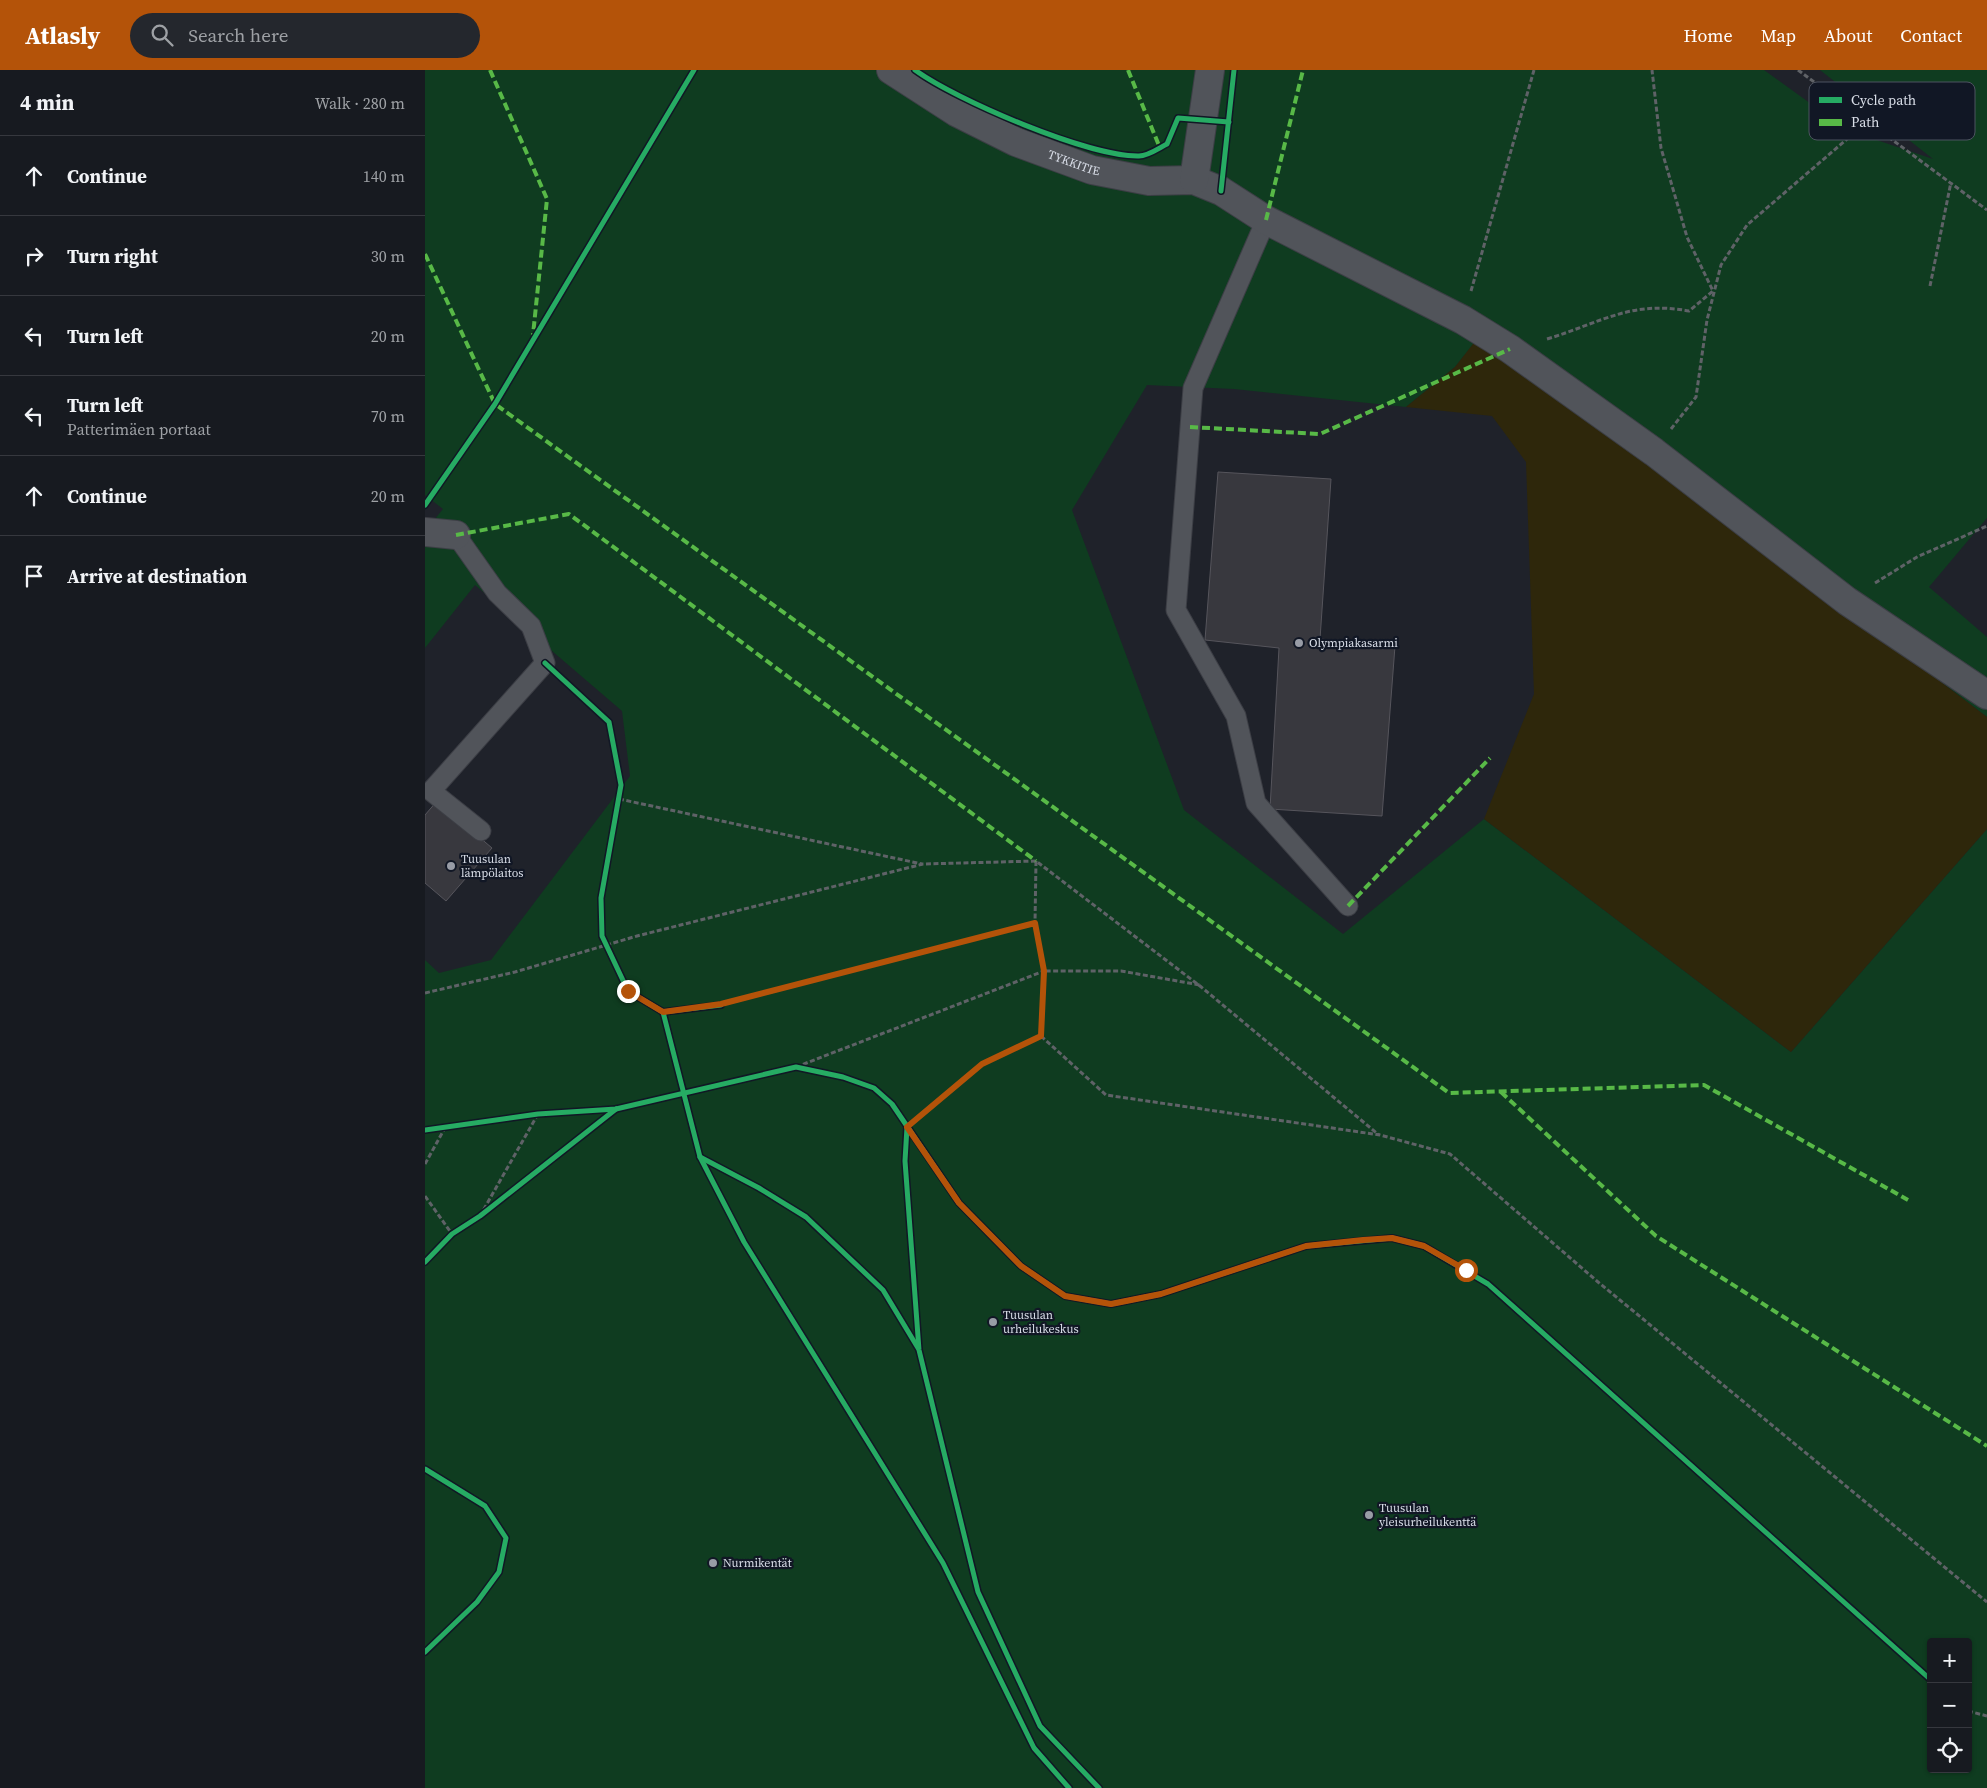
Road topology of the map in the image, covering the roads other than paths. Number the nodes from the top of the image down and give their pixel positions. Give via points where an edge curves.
1 (891, 70) edge
2 (1210, 70) edge
3 (1194, 180) junction
4 (1266, 220) junction
5 (425, 532) edge
6 (456, 535) joint
7 (1987, 695) edge
8 (481, 831) dead end
9 (1348, 906) dead end

1 - 3 street, TYKKITIE via 956,112 1016,142 1083,167 1149,181
2 - 3 street
3 - 4 street, TYKKITIE via 1221,192
4 - 7 street, TYKKITIE via 1463,320 1510,349 1654,452 1847,601
4 - 9 lane via 1193,388 1176,610 1236,716 1256,803
5 - 6 street
6 - 8 lane via 497,593 531,626 545,663 431,791

